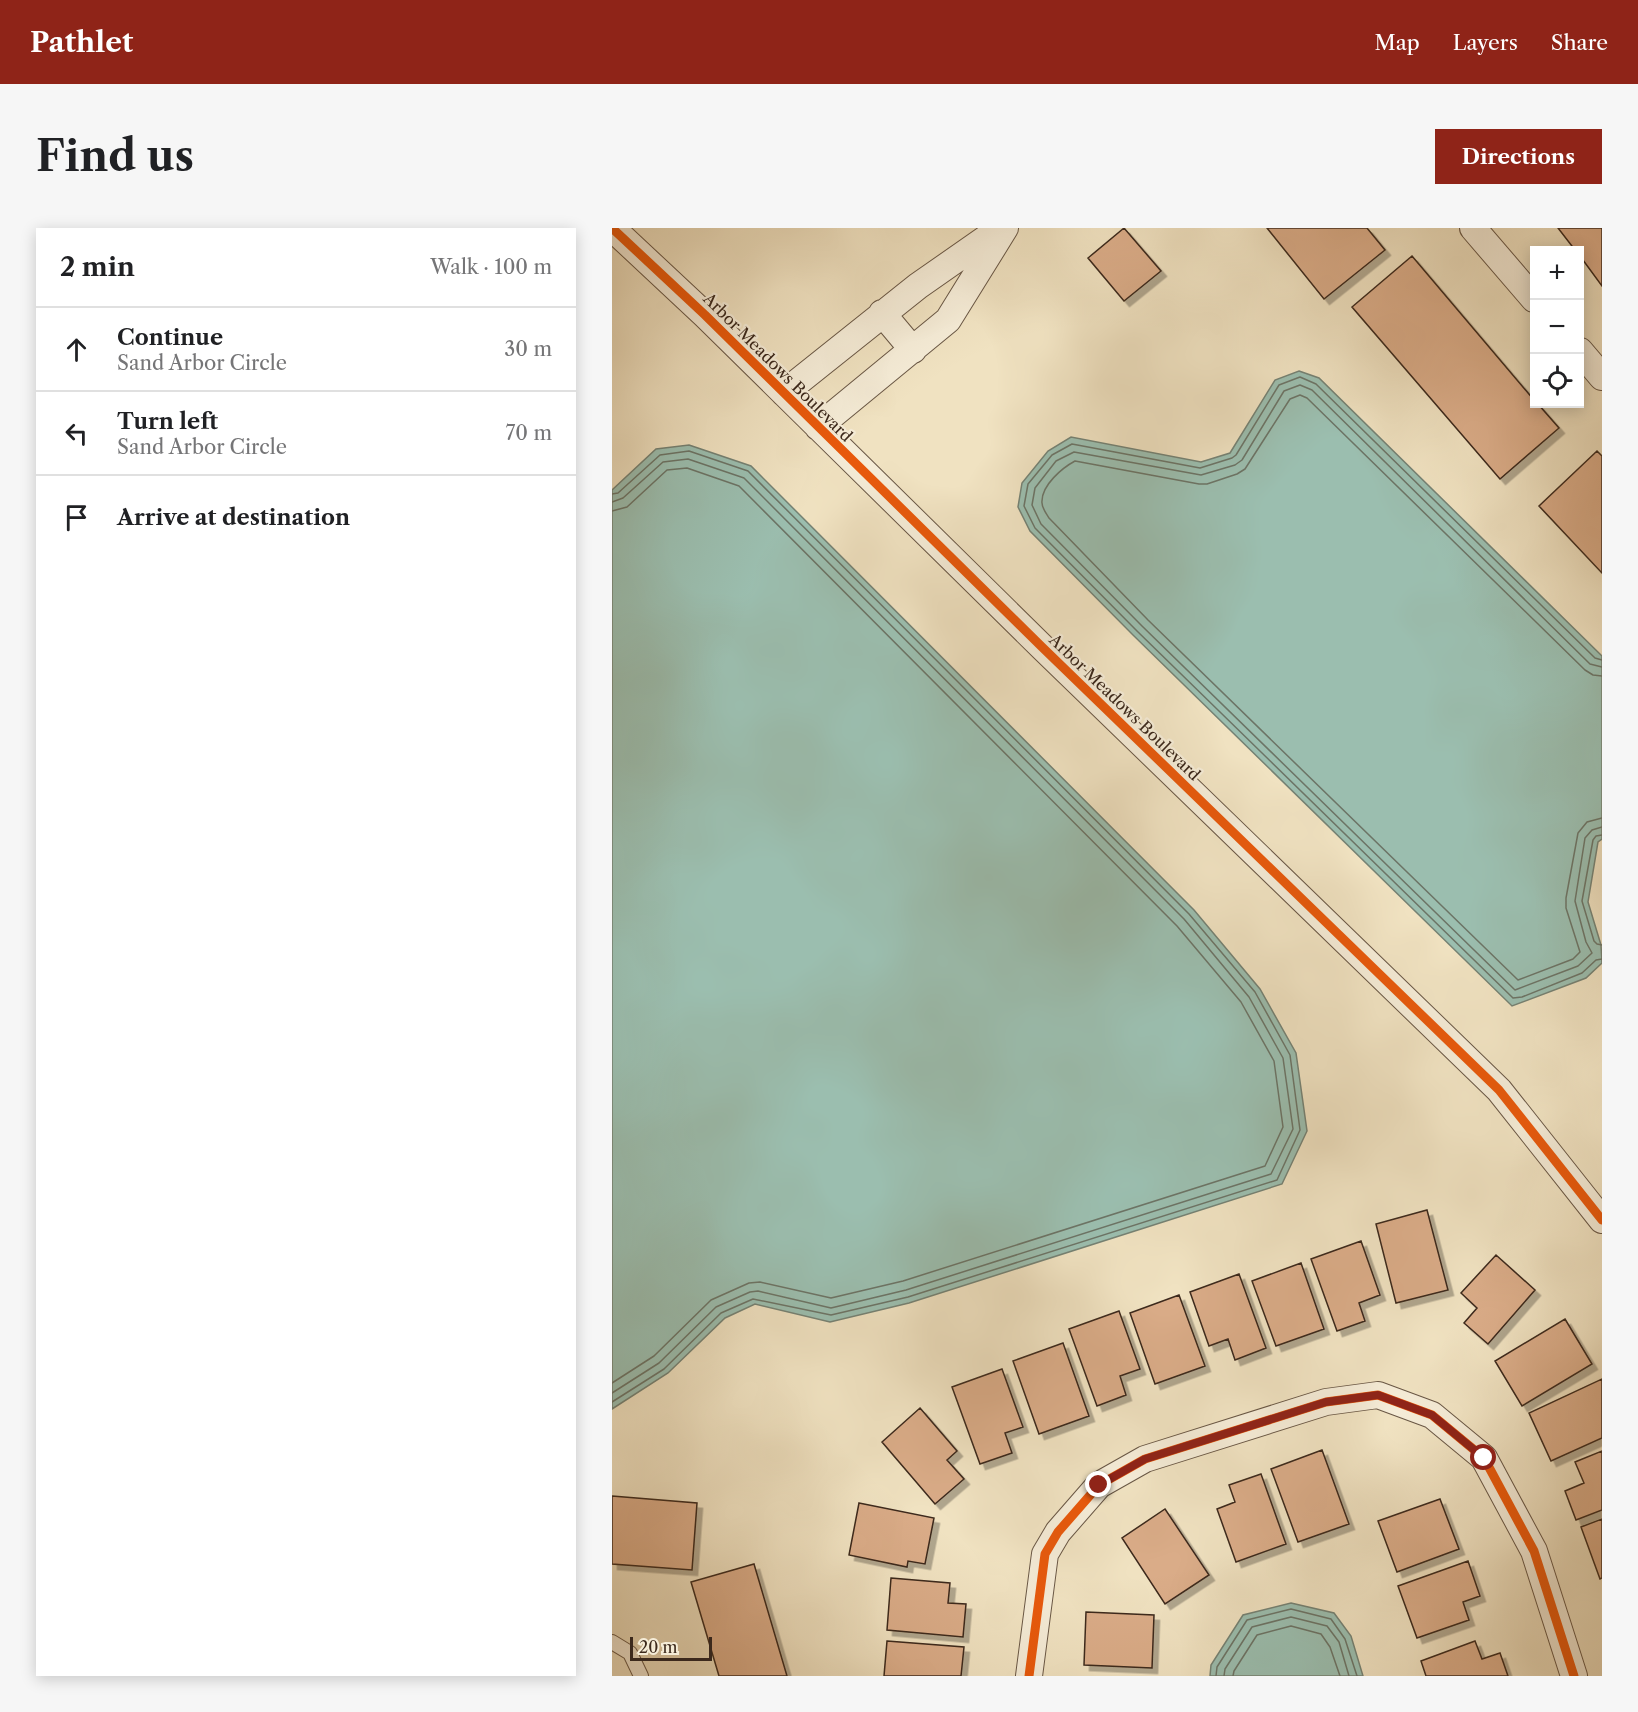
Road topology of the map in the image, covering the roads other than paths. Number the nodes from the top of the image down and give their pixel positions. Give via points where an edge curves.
1 (612, 228) edge
2 (638, 228) edge
3 (1003, 228) edge
4 (1473, 228) edge
5 (1530, 294) edge
6 (882, 313) junction
7 (705, 315) junction
8 (913, 350) junction
9 (1583, 354) edge
10 (1602, 377) edge
11 (784, 393) junction
12 (818, 427) junction
13 (1602, 1221) edge
14 (612, 1642) edge
15 (641, 1676) edge
16 (1029, 1676) edge
17 (1574, 1676) edge

1 - 7 street, Arbor Meadows Boulevard
2 - 7 street, Arbor Meadows Boulevard
3 - 6 street
3 - 8 street via 948,320
4 - 5 street
6 - 8 street
6 - 11 street
7 - 11 street, Arbor Meadows Boulevard
8 - 12 street
9 - 10 street
11 - 12 street, Arbor Meadows Boulevard
12 - 13 street, Arbor Meadows Boulevard via 1499,1090
14 - 15 lane via 630,1653
16 - 17 street via 1044,1554 1099,1485 1145,1459 1326,1402 1378,1395 1432,1415 1484,1458 1534,1551

